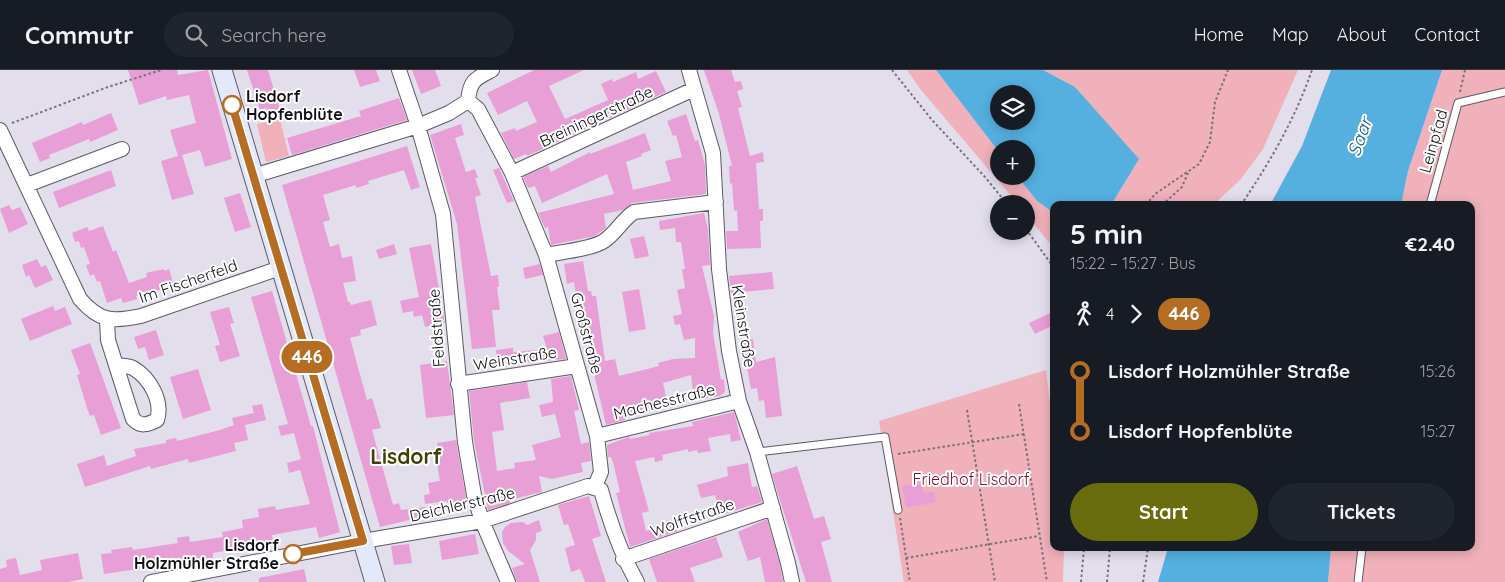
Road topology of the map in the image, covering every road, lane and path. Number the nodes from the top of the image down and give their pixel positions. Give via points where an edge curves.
1 (160, 70) edge
2 (222, 70) edge
3 (399, 70) edge
4 (492, 70) edge
5 (689, 70) edge
6 (892, 70) edge
7 (1228, 70) edge
8 (1312, 70) edge
9 (1466, 70) edge
10 (694, 89) junction
11 (1505, 92) edge
12 (468, 100) junction
13 (1458, 103) junction
14 (418, 126) junction
15 (4, 127) edge
16 (122, 149) dead end
17 (1188, 172) junction
18 (512, 173) junction
19 (253, 176) junction
20 (27, 185) junction
21 (1000, 195) edge
22 (1149, 201) edge
23 (1166, 201) edge
24 (1244, 201) edge
25 (1431, 201) edge
26 (716, 202) junction
27 (1034, 240) edge
28 (546, 255) junction
29 (1050, 262) edge
30 (280, 268) junction
31 (107, 320) junction
32 (117, 366) dead end
33 (577, 366) junction
34 (458, 384) junction
35 (739, 401) junction
36 (1019, 404) dead end
37 (966, 410) dead end
38 (1024, 434) junction
39 (597, 436) junction
40 (971, 442) junction
41 (757, 452) junction
42 (888, 456) junction
43 (595, 486) junction
44 (772, 508) junction
45 (898, 510) joint
46 (482, 521) junction
47 (1040, 536) junction
48 (363, 541) junction
49 (989, 544) junction
50 (1084, 551) edge
51 (1110, 551) edge
52 (1148, 551) edge
53 (1362, 551) edge
54 (906, 558) junction
55 (623, 559) junction
56 (151, 582) edge
57 (375, 582) edge
58 (508, 582) edge
59 (637, 582) edge
60 (792, 582) edge
61 (910, 582) edge
62 (996, 582) edge
63 (1047, 582) edge
64 (1081, 582) edge
65 (1107, 582) edge
66 (1143, 582) edge
67 (1358, 582) edge

1 - 15 path
2 - 19 main road
3 - 14 street, Feldstraße
4 - 12 street via 475,78 469,87
5 - 10 street, Kleinstraße
6 - 21 path
7 - 17 path via 1215,102 1210,142 1199,164
8 - 24 path via 1300,106 1268,165
9 - 13 path
10 - 18 street, Breiningerstraße
10 - 26 street, Kleinstraße via 712,153
11 - 13 lane, Leinpfad
12 - 14 street via 450,113
12 - 18 street, Großstraße via 478,109
13 - 25 lane, Leinpfad
14 - 19 street
14 - 34 street, Feldstraße via 443,214
15 - 20 street
16 - 20 street
17 - 22 path
17 - 23 path via 1182,187
18 - 28 street, Großstraße
19 - 30 main road
20 - 31 street via 80,299 90,311
26 - 28 street via 634,212 601,243
26 - 35 street, Kleinstraße via 723,311
27 - 29 path
28 - 33 street, Großstraße
30 - 31 street, Im Fischerfeld via 141,316
30 - 48 main road
31 - 32 street via 108,340
33 - 34 street, Weinstraße
33 - 39 street, Großstraße
34 - 46 street, Feldstraße via 469,466
35 - 39 street, Machesstraße
35 - 41 street, Kleinstraße
36 - 38 path
37 - 40 path
38 - 40 path
38 - 47 path
39 - 43 street, Großstraße via 601,472
40 - 42 path
40 - 49 path
41 - 42 lane via 885,437
41 - 44 street, Kleinstraße
42 - 45 lane
43 - 46 street, Deichlerstraße
43 - 55 street via 601,490
44 - 55 street, Wolffstraße
44 - 60 street, Kleinstraße
45 - 54 path
46 - 48 street, Deichlerstraße
46 - 58 street, Feldstraße
47 - 49 path
47 - 63 path
48 - 56 street, Deichlerstraße
48 - 57 main road
49 - 54 path
49 - 62 path
50 - 64 path
51 - 65 path
52 - 66 path
53 - 67 lane
54 - 61 path
55 - 59 street

